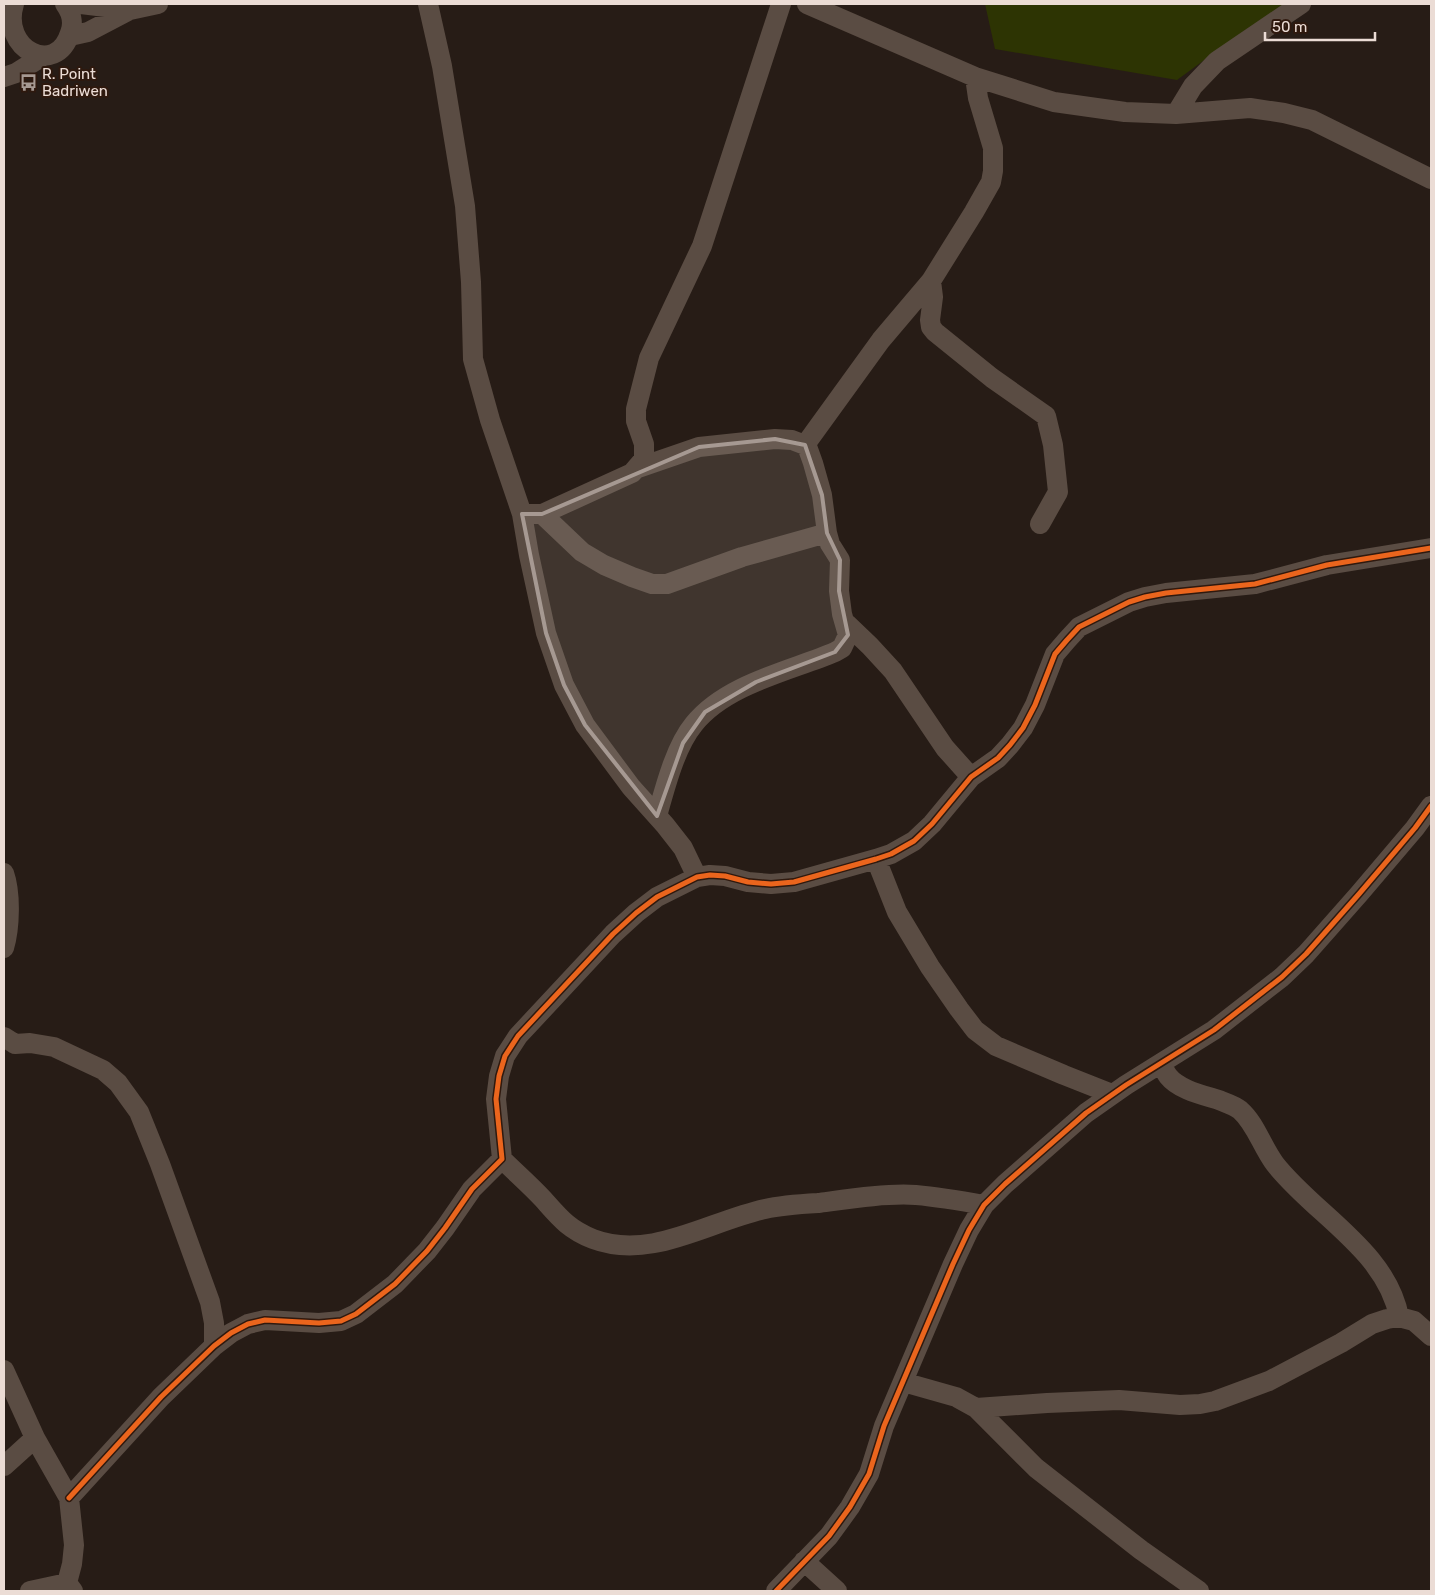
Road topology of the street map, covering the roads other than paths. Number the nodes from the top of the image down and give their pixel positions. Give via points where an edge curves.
1 (65, 4) edge
2 (81, 4) edge
3 (158, 4) edge
4 (428, 4) edge
5 (780, 4) edge
6 (807, 4) edge
7 (1301, 4) edge
8 (130, 10) junction
9 (7, 24) edge
10 (70, 36) junction
11 (43, 56) junction
12 (4, 77) edge
13 (975, 77) junction
14 (1176, 114) junction
15 (1431, 179) edge
16 (931, 281) junction
17 (805, 445) junction
18 (638, 468) junction
19 (522, 514) junction
20 (542, 514) junction
21 (1040, 524) dead end
22 (826, 533) junction
23 (1431, 548) edge
24 (847, 624) junction
25 (971, 777) junction
26 (1431, 806) edge
27 (656, 816) junction
28 (876, 859) junction
29 (4, 873) edge
30 (697, 877) junction
31 (4, 948) edge
32 (4, 1037) edge
33 (1160, 1063) junction
34 (1112, 1094) junction
35 (502, 1159) junction
36 (984, 1205) junction
37 (1407, 1319) junction
38 (1431, 1336) edge
39 (214, 1346) junction
40 (4, 1370) edge
41 (903, 1382) junction
42 (976, 1408) junction
43 (36, 1438) junction
44 (4, 1466) edge
45 (69, 1498) junction
46 (804, 1561) junction
47 (70, 1587) edge
48 (30, 1591) edge
49 (776, 1591) edge
50 (837, 1591) edge
51 (1199, 1591) edge

1 - 10 street via 72,21
2 - 8 street
3 - 8 street
4 - 19 street via 442,66 465,206 473,359
5 - 18 street via 702,246 649,358 636,409 645,452
6 - 13 street
7 - 14 street via 1217,61 1193,86
8 - 10 street via 88,32
9 - 11 street via 11,40 22,51
10 - 11 street via 59,49
11 - 12 street
13 - 14 street via 1054,102 1125,112
13 - 16 street via 993,148 994,171 974,212
14 - 15 street via 1250,108 1312,120
16 - 17 street via 881,340
16 - 21 street via 930,320 935,332 1046,416 1058,492
17 - 18 street via 775,439 700,447
17 - 22 street via 822,495
18 - 20 street
19 - 20 street
19 - 27 street via 546,633 564,684 585,725
20 - 22 street via 582,552 604,565 652,584 667,584 742,557
22 - 24 street via 840,560 839,591 842,614
23 - 25 street via 1327,565 1255,584 1145,597 1093,619 1079,627 1055,654 1035,704 1010,745
24 - 25 street via 893,671 945,748
24 - 27 street via 848,635 842,648 756,682 704,712 683,743
25 - 28 street via 914,841
26 - 33 street via 1354,901 1282,977 1214,1030
27 - 30 street via 682,848
28 - 30 street via 794,882 771,884 725,876
28 - 34 street via 897,912 930,966 976,1030 996,1046
29 - 31 street via 8,898
30 - 35 street via 657,897 636,913 518,1036 505,1056 497,1091
32 - 39 street via 15,1044 54,1047 103,1070 118,1083 139,1112 210,1302
33 - 34 street
33 - 37 street via 1176,1083 1239,1109 1286,1177 1371,1259
34 - 36 street via 1086,1113
35 - 36 street via 566,1224 592,1239 635,1246 658,1243 766,1208 914,1195
35 - 39 street via 472,1188 445,1228 396,1284 356,1314 334,1322 265,1320 248,1324
36 - 41 street via 953,1264
37 - 38 street
37 - 42 street via 1387,1319 1372,1324 1299,1367 1214,1401 1180,1405 1119,1400
39 - 45 street
40 - 43 street
41 - 42 street via 956,1397
41 - 46 street via 884,1426 869,1474 850,1508
42 - 51 street via 1036,1468
43 - 44 street
43 - 45 street
45 - 47 street via 74,1545
46 - 49 street
46 - 50 street
47 - 48 street

